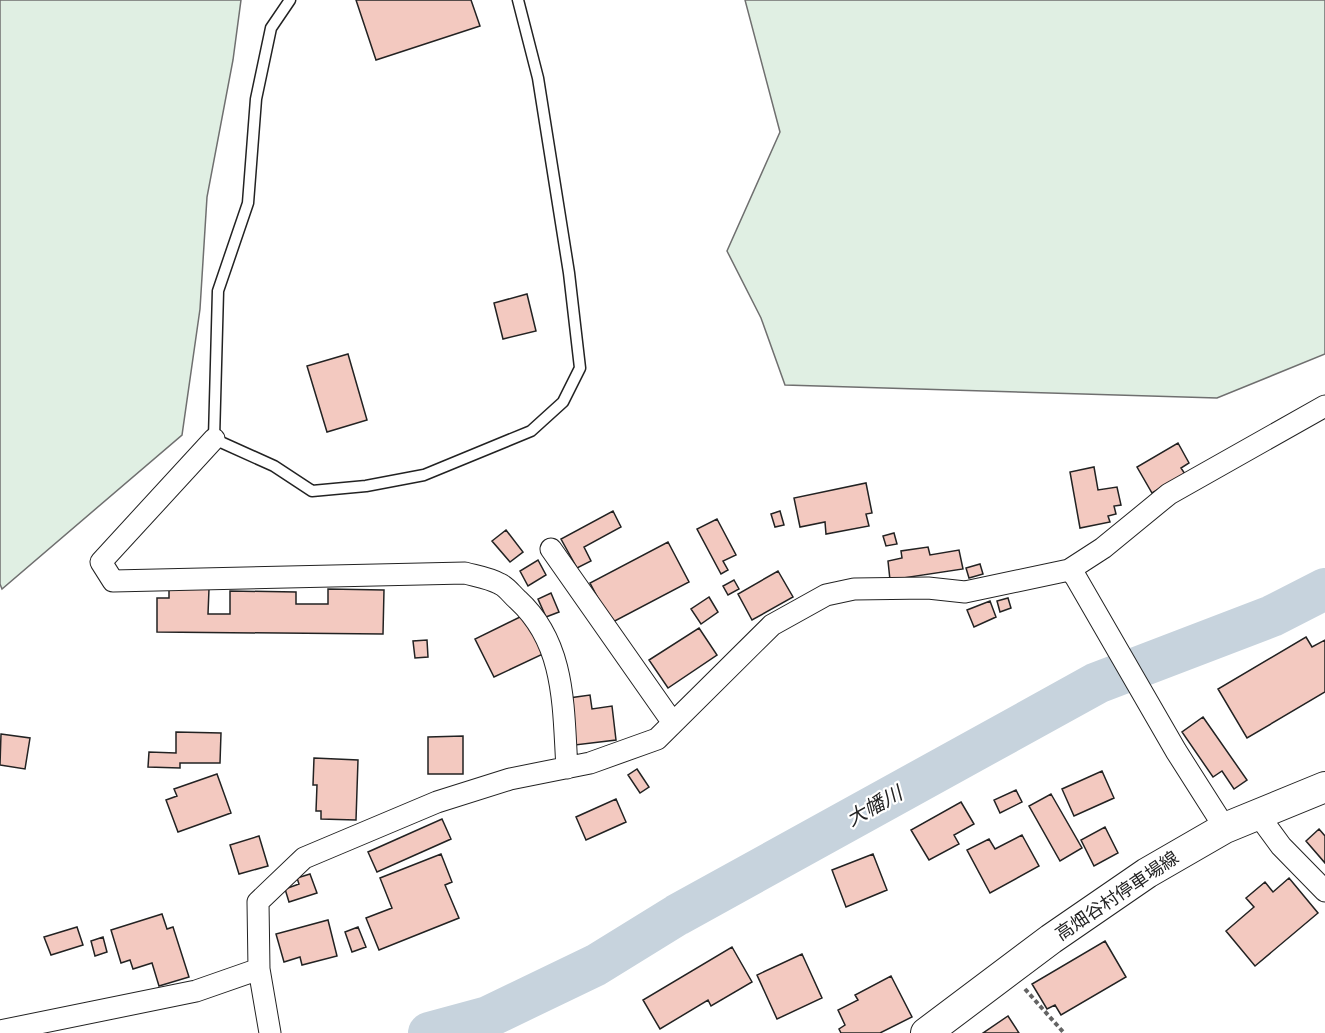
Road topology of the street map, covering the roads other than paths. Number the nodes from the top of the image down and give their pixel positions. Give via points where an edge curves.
1 (290, 0) edge
2 (518, 0) edge
3 (1325, 406) edge
4 (214, 440) junction
5 (551, 549) dead end
6 (1072, 573) junction
7 (673, 723) junction
8 (567, 768) junction
9 (1325, 788) edge
10 (1258, 816) junction
11 (1225, 828) junction
12 (1325, 891) edge
13 (259, 969) junction
14 (0, 1031) edge
15 (270, 1033) edge
16 (926, 1033) edge

1 - 4 lane via 271,28 256,99 248,203 218,291
2 - 4 lane via 538,78 580,368 563,402 531,431 424,475 366,486 312,491 274,466
3 - 6 street via 1169,494
4 - 8 street via 101,562 113,581 465,573 501,584 530,611 556,661
5 - 7 street
6 - 7 street via 965,592 854,589 826,595 772,625
6 - 11 street
7 - 8 street via 657,739
8 - 13 street via 510,779 437,802 304,858 258,902
9 - 10 main road, 高畑谷村停車場線
10 - 11 main road, 高畑谷村停車場線
10 - 12 street
11 - 16 main road, 高畑谷村停車場線 via 1147,873
13 - 14 street via 196,991
13 - 15 street

